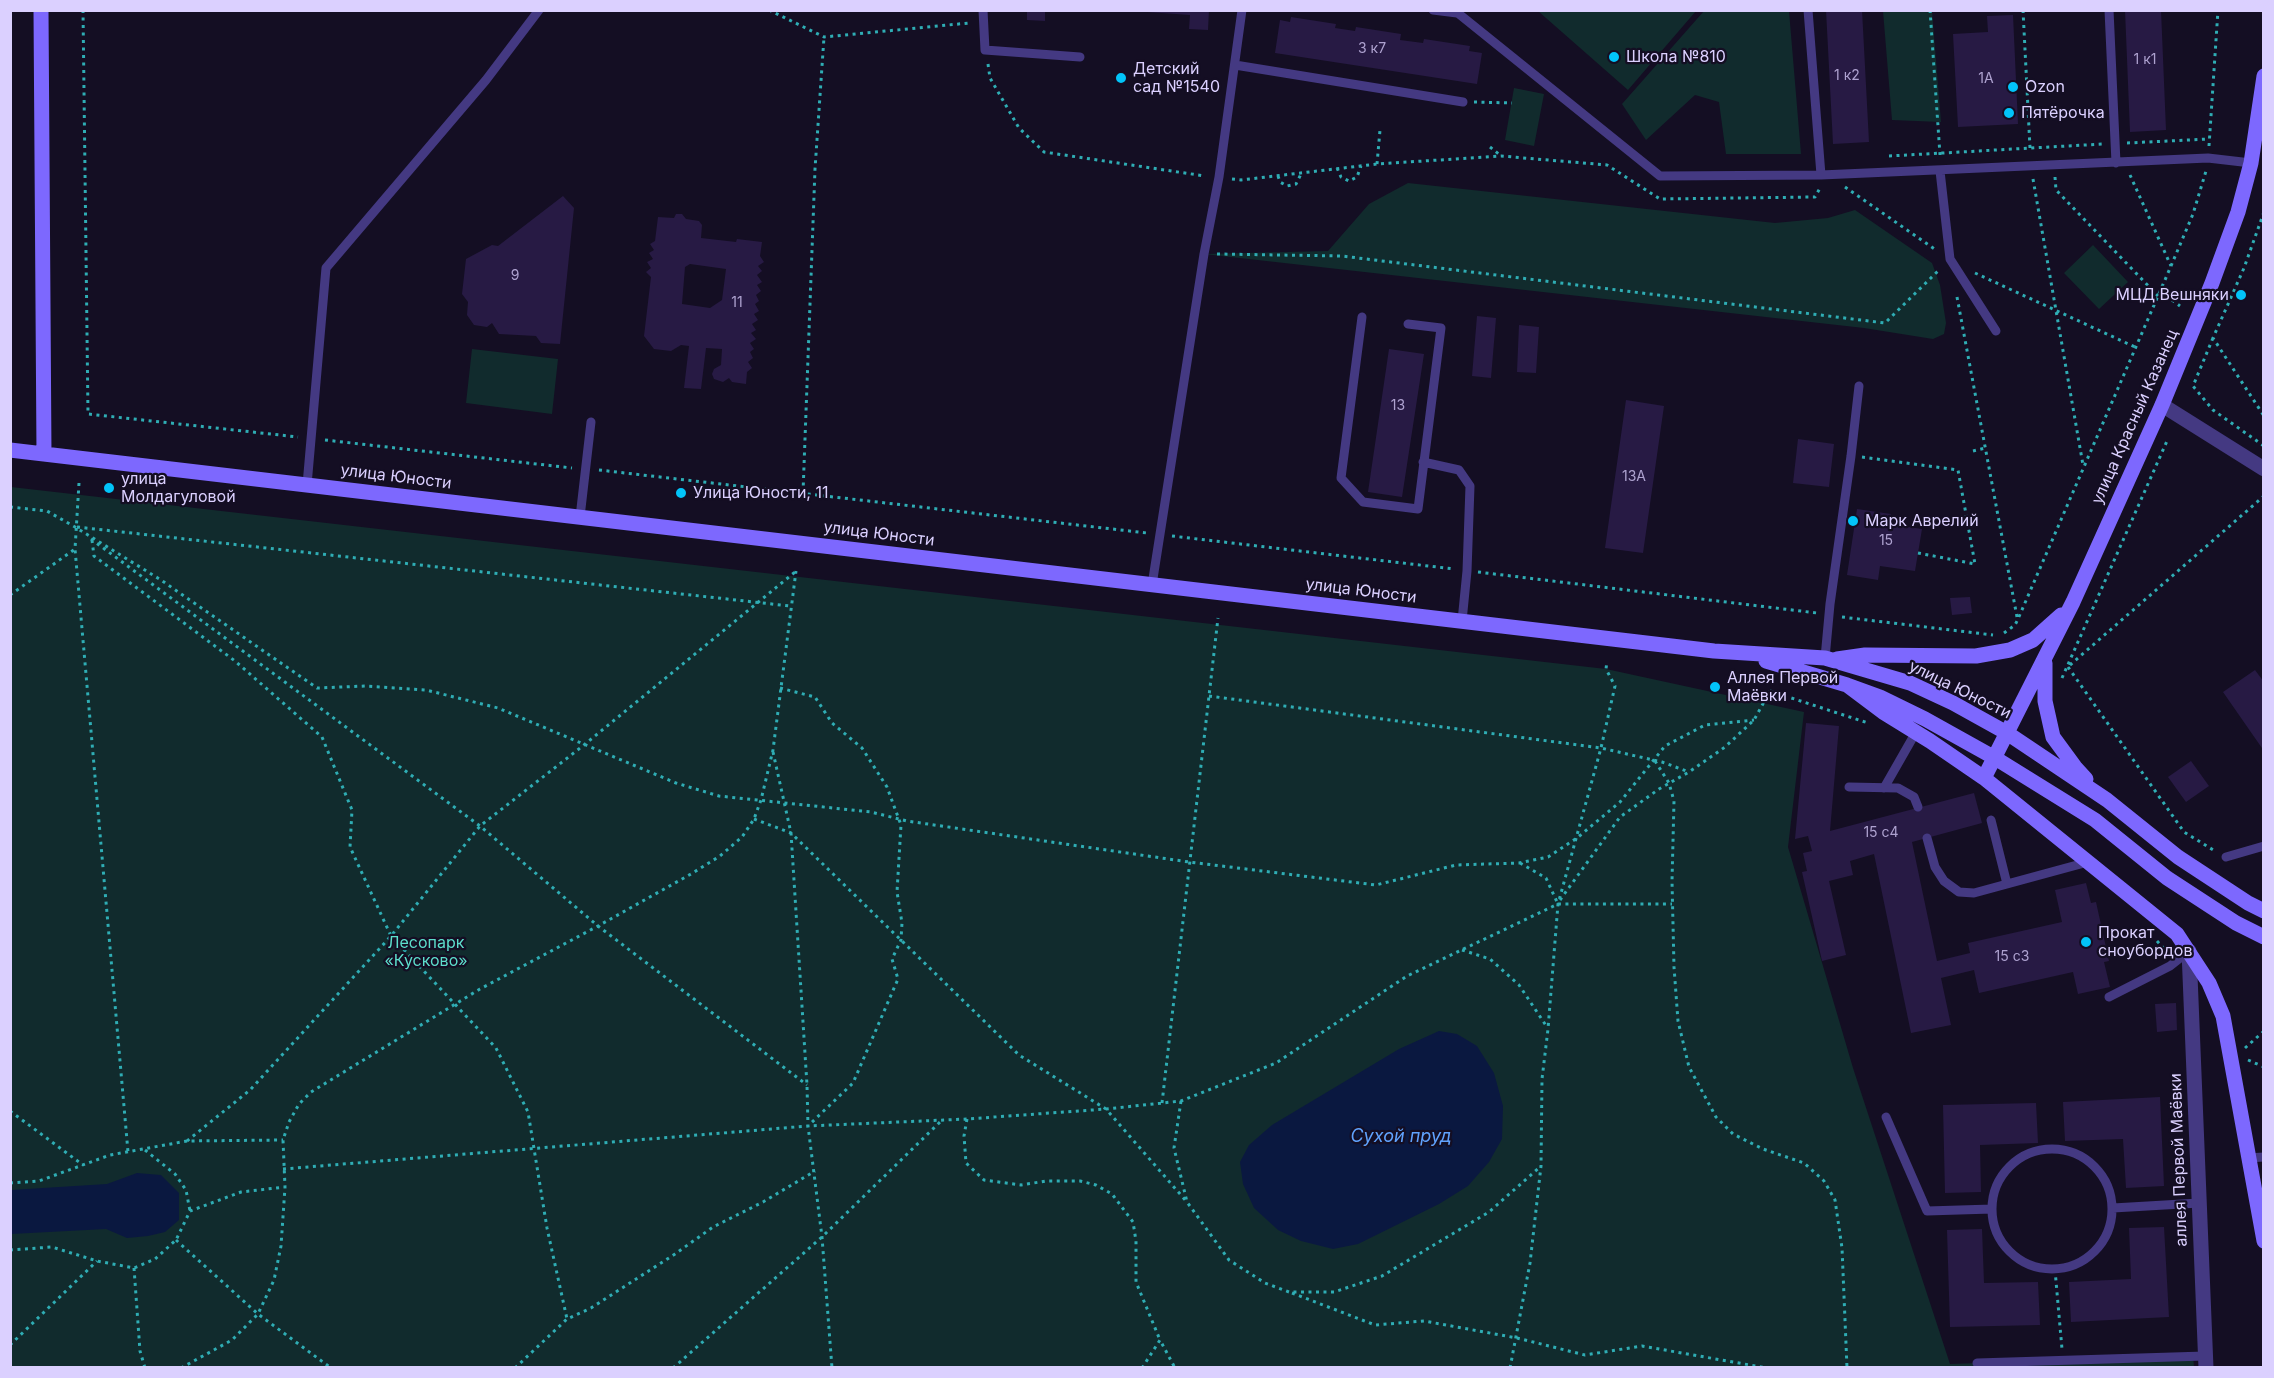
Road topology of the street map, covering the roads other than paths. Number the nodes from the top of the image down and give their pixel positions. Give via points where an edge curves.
1 (41, 10) edge
2 (539, 10) edge
3 (983, 10) edge
4 (1242, 10) edge
5 (1433, 10) edge
6 (1808, 10) edge
7 (2109, 10) edge
8 (1456, 12) edge
9 (1080, 57) dead end
10 (1235, 65) junction
11 (2264, 76) edge
12 (1464, 102) road end
13 (2120, 163) junction
14 (2251, 163) junction
15 (1940, 171) junction
16 (1824, 175) junction
17 (1362, 317) dead end
18 (1408, 324) dead end
19 (1996, 331) dead end
20 (1859, 386) dead end
21 (2162, 405) junction
22 (591, 422) dead end
23 (10, 450) edge
24 (44, 454) junction
25 (1423, 462) junction
26 (2264, 469) edge
27 (307, 485) junction
28 (580, 517) junction
29 (1152, 585) junction
30 (2073, 602) junction
31 (1462, 621) junction
32 (1743, 654) junction
33 (2046, 658) junction
34 (1828, 659) junction
35 (1847, 685) junction
36 (1916, 732) junction
37 (2007, 733) junction
38 (1995, 758) junction
39 (1984, 778) junction
40 (1849, 787) dead end
41 (1884, 788) junction
42 (2107, 800) junction
43 (1918, 807) dead end
44 (1991, 820) dead end
45 (1927, 838) dead end
46 (2264, 846) edge
47 (2226, 857) road end
48 (2088, 862) junction
49 (2007, 884) junction
50 (2264, 911) edge
51 (2264, 937) edge
52 (2189, 951) junction
53 (2109, 998) dead end
54 (1886, 1117) dead end
55 (2264, 1157) edge
56 (2247, 1158) junction
57 (2199, 1203) junction
58 (2113, 1208) junction
59 (1992, 1209) junction
60 (2264, 1241) edge
61 (2205, 1362) edge
62 (1977, 1363) dead end

1 - 24 main road
2 - 27 lane via 486,80 326,268
3 - 9 lane via 985,50
4 - 10 lane
5 - 8 lane
6 - 16 lane
7 - 13 lane via 2115,144
8 - 16 lane via 1660,176
10 - 12 lane
10 - 29 lane
11 - 14 main road, улица Красный Казанец
13 - 14 lane via 2208,158
13 - 15 lane
14 - 21 main road, улица Красный Казанец via 2227,246
15 - 16 lane
15 - 19 lane via 1950,259
17 - 25 lane via 1341,478 1363,502 1418,509
18 - 25 lane via 1441,328
20 - 34 lane via 1829,615
21 - 26 street
21 - 30 main road, улица Красный Казанец
22 - 28 lane
23 - 24 main road, улица Юности
24 - 27 main road, улица Юности
25 - 31 lane via 1459,470 1470,486
27 - 28 main road, улица Юности
28 - 29 main road, улица Юности
29 - 31 main road, улица Юности
30 - 33 main road, улица Красный Казанец
30 - 34 main road via 2033,640 2010,650 1976,656 1865,655
31 - 32 main road, улица Юности
32 - 34 main road, улица Юности
32 - 35 main road, улица Юности
33 - 37 main road, улица Красный Казанец
33 - 42 main road via 2045,701 2053,738
34 - 37 main road, улица Юности via 1910,683
35 - 36 main road
35 - 38 main road, улица Юности via 1925,719
36 - 39 main road
36 - 41 lane
37 - 38 main road, улица Красный Казанец
37 - 42 main road, улица Юности
38 - 39 main road, улица Красный Казанец
38 - 51 main road, улица Юности via 2095,820 2167,878
39 - 48 main road
40 - 41 lane
41 - 43 lane via 1899,789 1914,797
42 - 50 main road via 2178,857
44 - 49 lane
45 - 49 lane via 1935,867 1944,881 1959,892 1974,893
46 - 47 lane
48 - 49 lane
48 - 52 main road via 2177,934
52 - 53 lane via 2175,963
52 - 56 main road via 2223,1016
52 - 57 street, аллея Первой Маёвки
54 - 59 lane via 1927,1211
55 - 56 lane
56 - 60 main road
57 - 58 lane
57 - 61 street, аллея Первой Маёвки
58 - 59 lane via 2106,1182 2089,1161 2065,1150 2038,1150 2014,1162 1997,1183
58 - 59 lane via 2106,1238 2085,1261 2055,1270 2031,1266 2011,1253 1996,1233
61 - 62 lane

